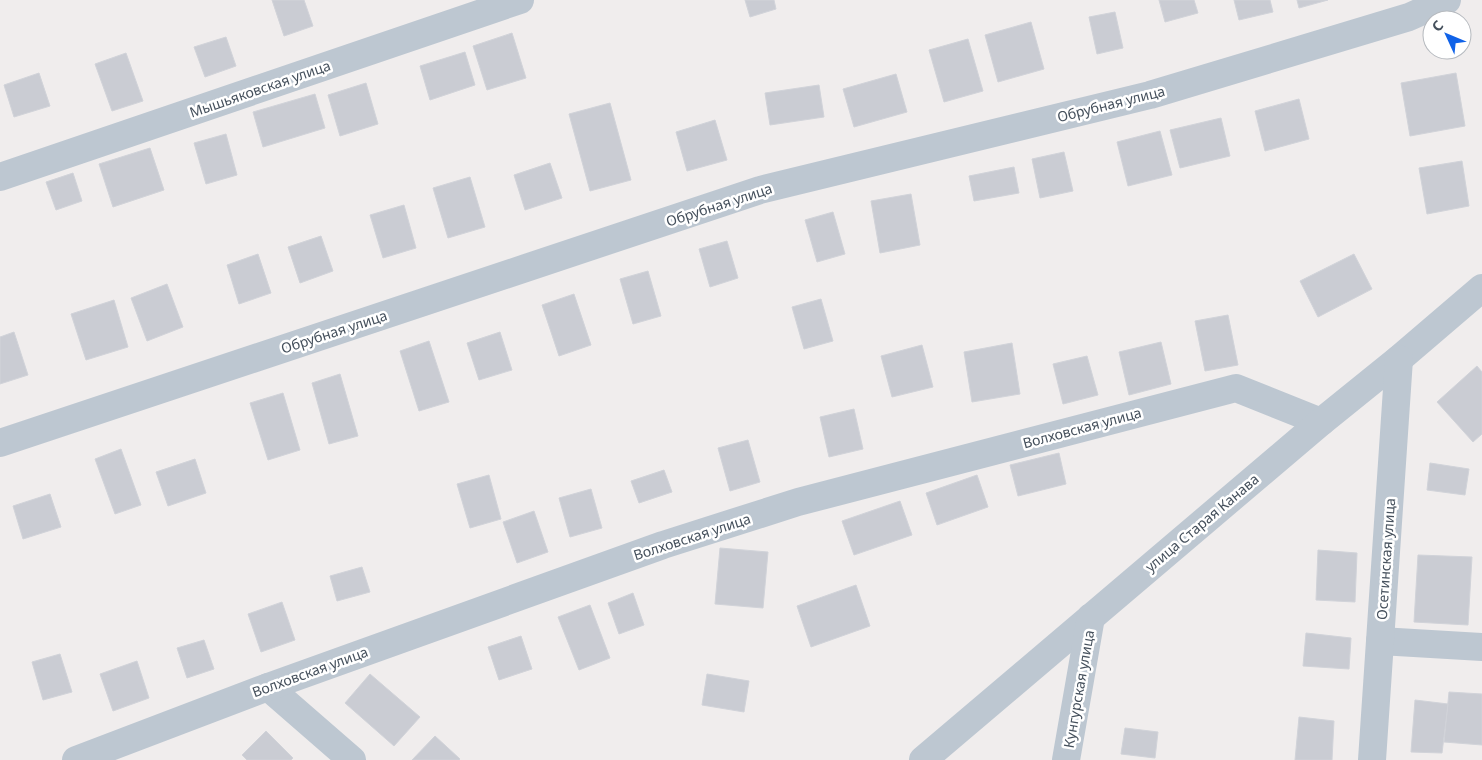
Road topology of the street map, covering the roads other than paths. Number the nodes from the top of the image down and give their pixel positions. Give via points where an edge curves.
1 (520, 0) edge
2 (1448, 0) edge
3 (0, 177) edge
4 (1482, 288) edge
5 (1399, 359) junction
6 (1321, 422) junction
7 (0, 443) edge
8 (1091, 617) junction
9 (1380, 641) junction
10 (1482, 647) edge
11 (268, 687) junction
12 (76, 760) edge
13 (352, 760) edge
14 (923, 760) edge
15 (1066, 760) edge
16 (1372, 760) edge

1 - 3 street, Мышьяковская улица
2 - 7 street, Обрубная улица via 1409,17 1150,95 760,190
4 - 5 street, улица Старая Канава
5 - 6 street, улица Старая Канава
5 - 9 street, Осетинская улица
6 - 8 street, улица Старая Канава
6 - 11 street, Волховская улица via 1236,388 789,505 663,545
8 - 14 street, улица Старая Канава
8 - 15 street, Кунгурская улица
9 - 10 street
9 - 16 street, Осетинская улица
11 - 12 street, Волховская улица
11 - 13 street

